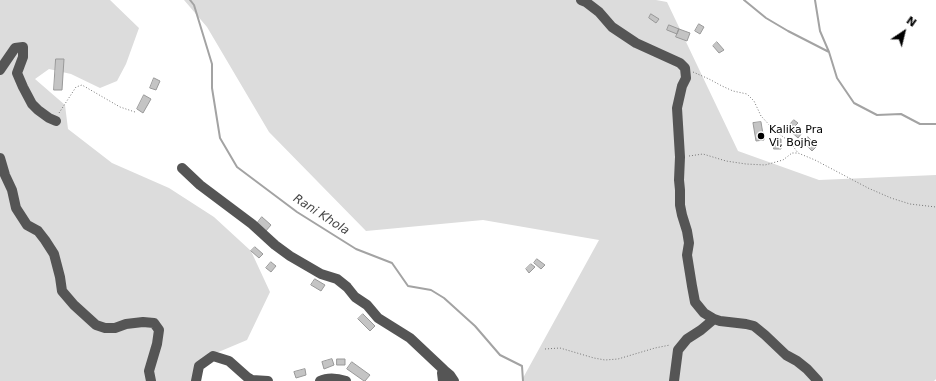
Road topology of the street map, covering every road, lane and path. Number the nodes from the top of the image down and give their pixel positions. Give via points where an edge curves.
1 (581, 0) edge
2 (685, 68) junction
3 (0, 70) edge
4 (135, 112) dead end
5 (56, 121) joint
6 (798, 153) junction
7 (680, 157) junction
8 (0, 158) edge
9 (182, 168) dead end
10 (936, 207) edge
11 (714, 319) junction
12 (545, 349) dead end
13 (678, 350) junction
14 (444, 370) junction
15 (151, 381) edge
16 (196, 381) edge
17 (268, 381) edge
18 (320, 381) edge
19 (346, 381) edge
20 (443, 381) edge
21 (454, 381) edge
22 (674, 381) edge
23 (818, 381) edge

1 - 2 street via 599,12 612,27
2 - 6 path via 733,91 747,94 754,101 761,116 790,142
2 - 7 street via 686,78 677,108
3 - 5 street via 15,48 23,47 18,73 23,87 32,104
4 - 5 path via 120,107 82,86 76,87
6 - 7 path via 792,152 783,160 765,165 726,161 703,154
6 - 10 path via 891,198 910,204
7 - 11 street via 680,205 689,243 687,255 695,302 704,313
8 - 15 street via 16,208 27,225 38,231 46,240 54,254 62,291 74,305 96,324 106,328 144,322 154,323 159,330 150,371
9 - 14 street via 290,256 321,274 337,279 378,318 410,338
11 - 13 street via 687,339
11 - 23 street via 754,326
12 - 13 path via 560,348 605,360 674,345
13 - 22 street
14 - 20 street
14 - 21 street
16 - 17 street via 199,366 212,356 229,361 252,380
18 - 19 street via 334,378

